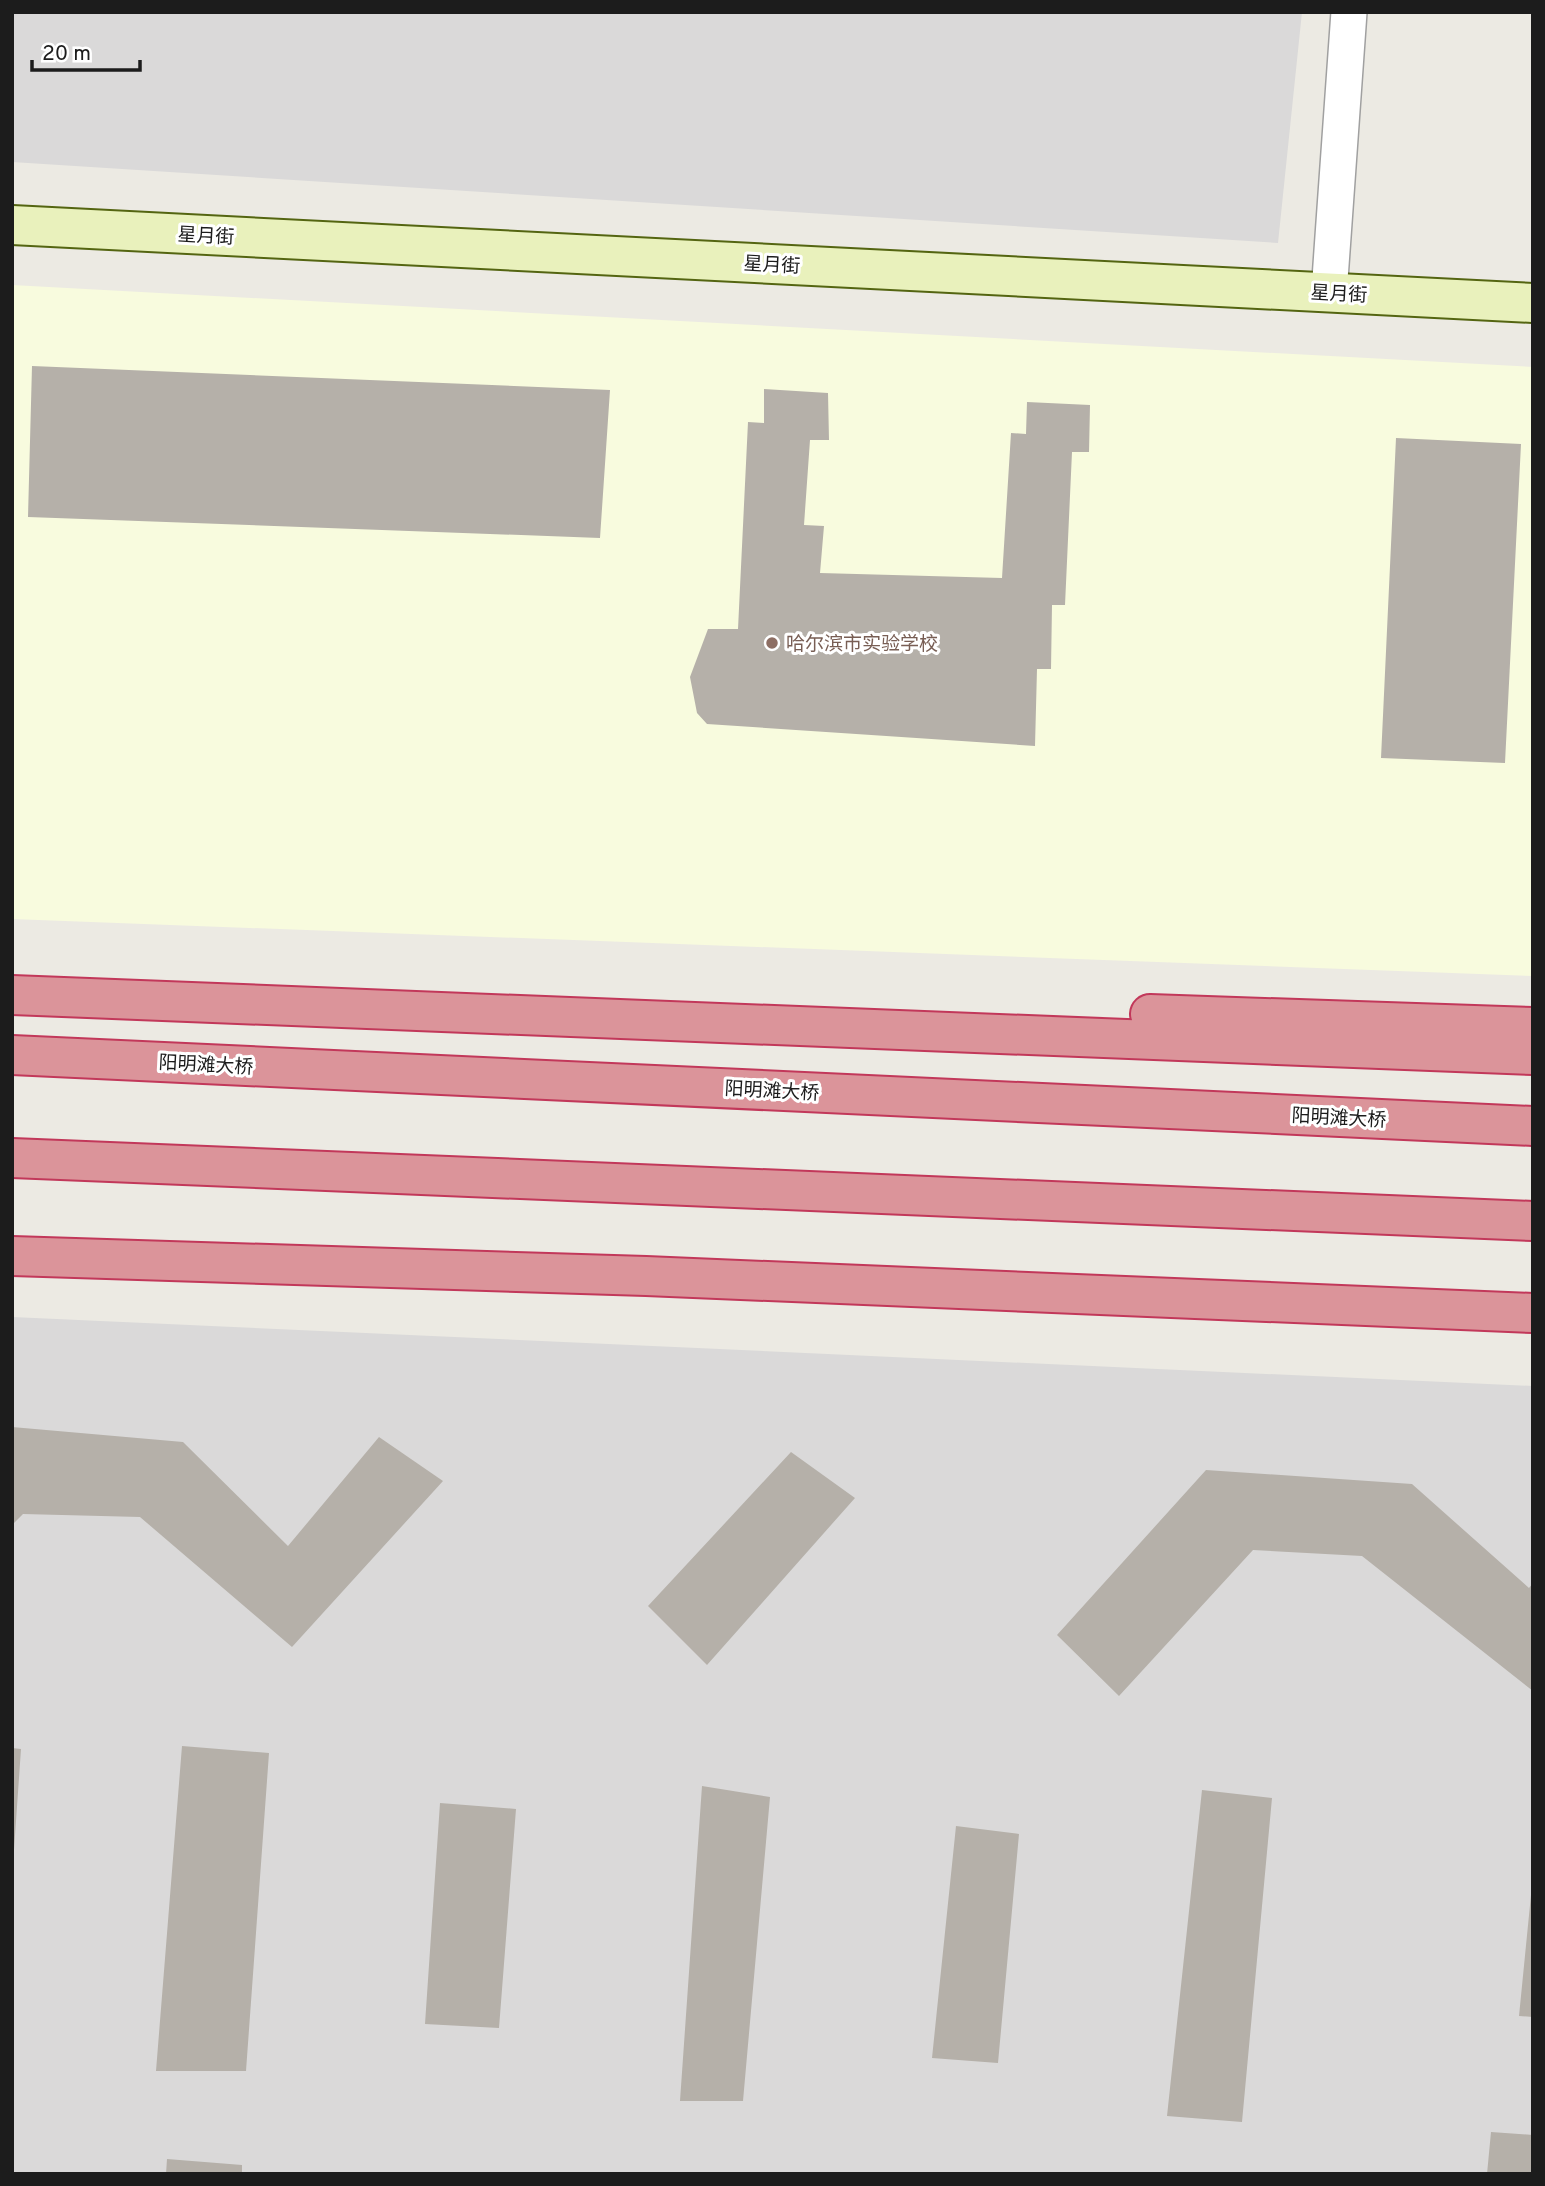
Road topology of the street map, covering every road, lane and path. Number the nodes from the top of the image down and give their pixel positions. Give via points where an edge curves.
1 (1349, 12) edge
2 (12, 225) edge
3 (1329, 293) junction
4 (1533, 303) edge
5 (12, 971) edge
6 (12, 995) edge
7 (1533, 1027) edge
8 (12, 1055) edge
9 (1533, 1055) edge
10 (1533, 1126) edge
11 (12, 1157) edge
12 (1533, 1221) edge
13 (12, 1256) edge
14 (1533, 1313) edge

1 - 3 street
2 - 3 street, 星月街
3 - 4 street, 星月街
5 - 7 highway
6 - 9 highway
8 - 10 highway, 阳明滩大桥
11 - 12 highway
13 - 14 highway

